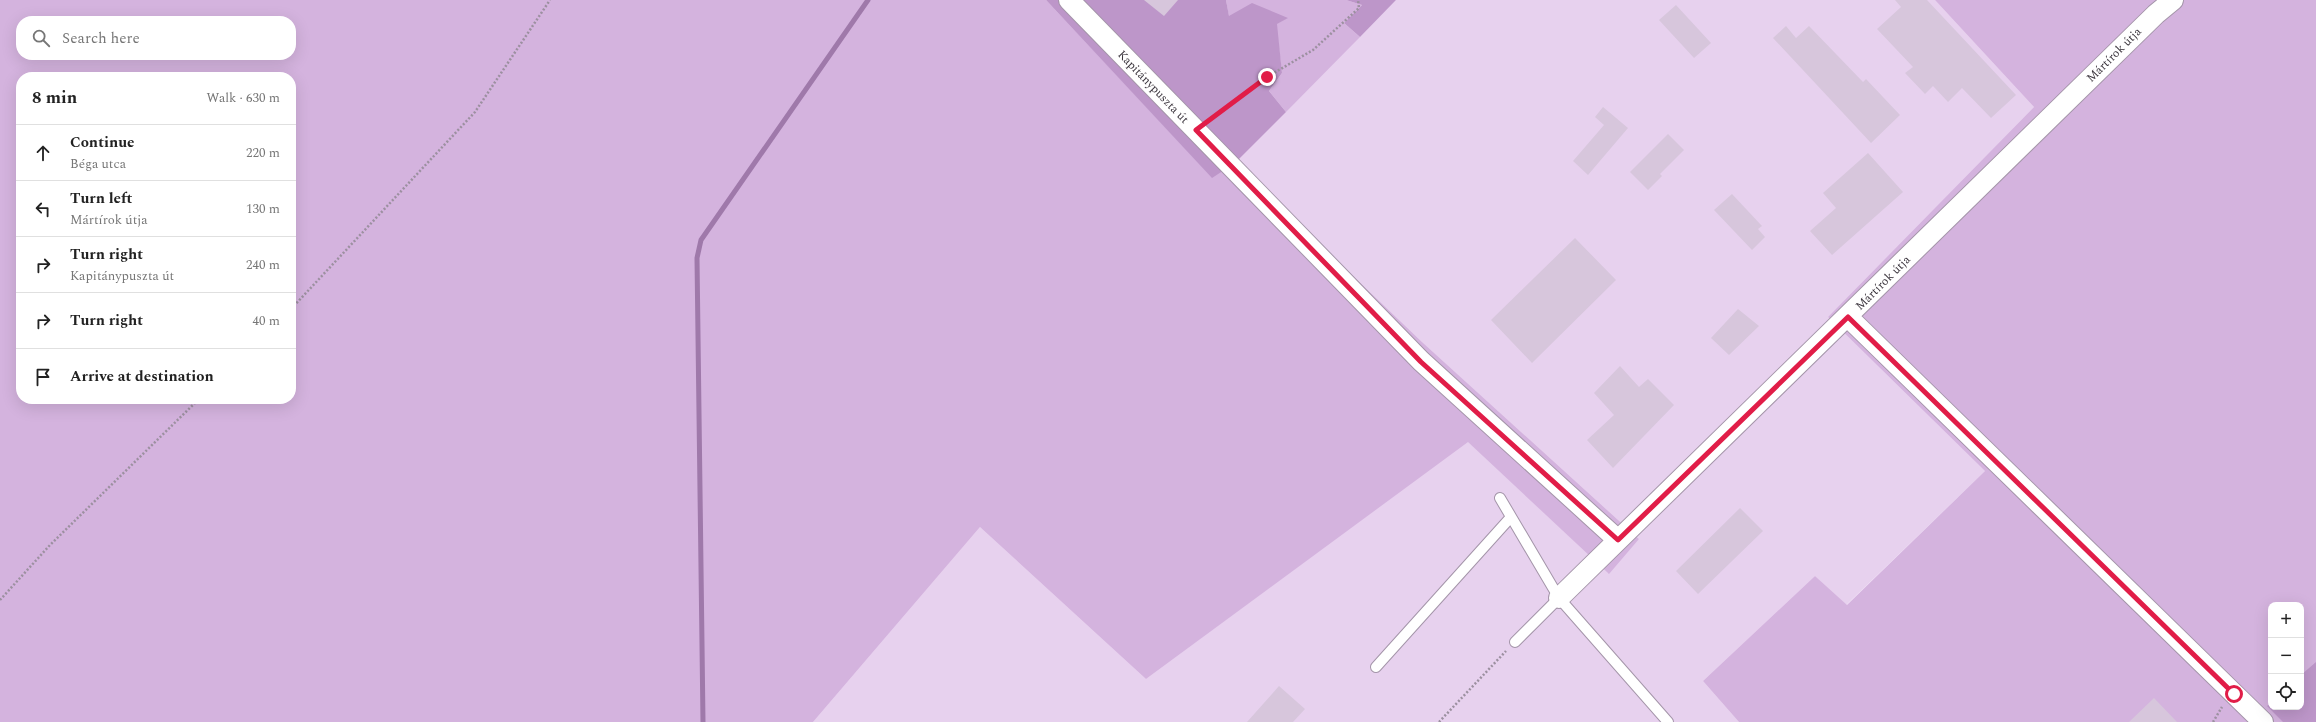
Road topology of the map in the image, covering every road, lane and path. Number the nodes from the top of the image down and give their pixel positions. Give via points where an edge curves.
1 (550, 0) edge
2 (1069, 0) edge
3 (1358, 0) edge
4 (2173, 0) edge
5 (1196, 130) junction
6 (296, 304) edge
7 (1848, 317) junction
8 (194, 404) edge
9 (1500, 498) dead end
10 (1511, 517) junction
11 (1618, 540) junction
12 (1559, 598) junction
13 (0, 600) edge
14 (1515, 642) joint
15 (1376, 667) dead end
16 (1439, 722) edge
17 (1668, 722) edge
18 (2263, 722) edge

1 - 6 path via 474,112
2 - 5 street, Kapitánypuszta út
3 - 5 path via 1359,8 1312,50 1267,77
4 - 7 street, Mártírok útja
5 - 11 street, Kapitánypuszta út via 1421,362
7 - 11 street, Mártírok útja
7 - 18 street
8 - 13 path via 50,545
9 - 10 lane
10 - 12 lane
10 - 15 lane
11 - 12 street, Mártírok útja
12 - 14 lane
12 - 17 lane
14 - 16 path

